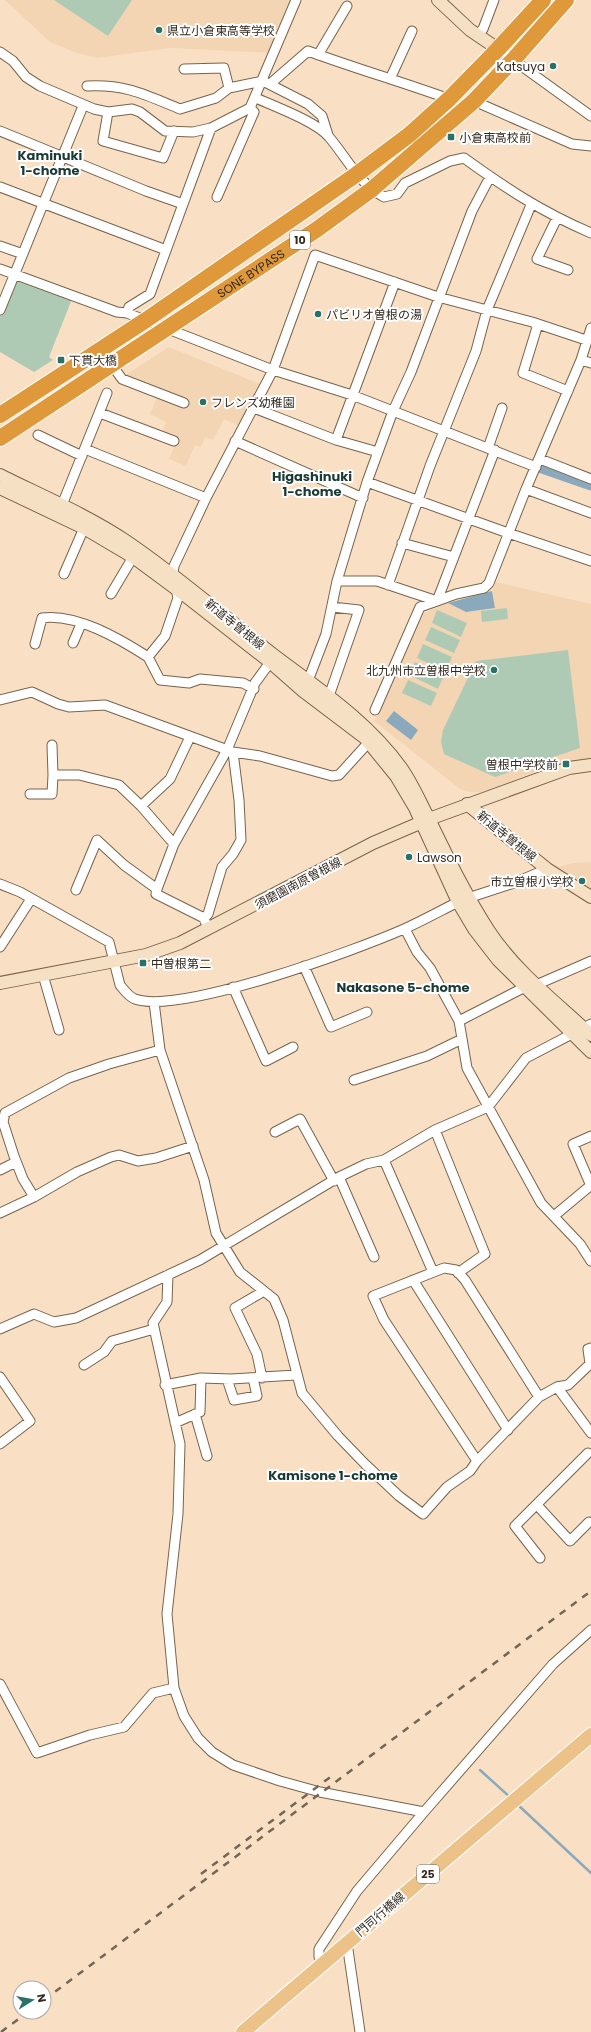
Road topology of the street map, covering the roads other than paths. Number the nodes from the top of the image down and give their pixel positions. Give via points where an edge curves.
1 (296, 0) edge
2 (438, 0) edge
3 (494, 0) edge
4 (543, 0) edge
5 (566, 0) edge
6 (347, 6) dead end
7 (412, 31) dead end
8 (477, 35) junction
9 (498, 49) junction
10 (0, 52) edge
11 (318, 55) junction
12 (514, 59) junction
13 (184, 69) dead end
14 (390, 78) junction
15 (267, 83) junction
16 (87, 86) dead end
17 (229, 88) junction
18 (256, 98) junction
19 (449, 99) junction
20 (474, 101) junction
21 (83, 106) junction
22 (250, 108) junction
23 (108, 112) junction
24 (591, 116) edge
25 (211, 128) junction
26 (0, 131) edge
27 (174, 131) junction
28 (328, 135) junction
29 (591, 146) edge
30 (62, 157) junction
31 (357, 174) junction
32 (490, 177) junction
33 (0, 187) edge
34 (371, 190) junction
35 (217, 197) dead end
36 (44, 204) junction
37 (183, 204) junction
38 (531, 205) junction
39 (557, 218) junction
40 (591, 233) edge
41 (0, 246) edge
42 (166, 250) junction
43 (23, 254) junction
44 (0, 269) edge
45 (568, 270) dead end
46 (14, 274) junction
47 (395, 282) junction
48 (438, 297) junction
49 (0, 310) edge
50 (487, 310) junction
51 (127, 313) junction
52 (146, 320) junction
53 (538, 324) junction
54 (591, 328) edge
55 (167, 329) junction
56 (586, 340) junction
57 (581, 360) junction
58 (591, 363) edge
59 (112, 365) junction
60 (274, 370) junction
61 (568, 391) junction
62 (107, 393) dead end
63 (352, 395) junction
64 (184, 403) dead end
65 (254, 408) junction
66 (502, 408) dead end
67 (393, 411) junction
68 (100, 413) junction
69 (0, 415) edge
70 (445, 432) junction
71 (38, 435) dead end
72 (0, 438) edge
73 (336, 440) junction
74 (174, 441) dead end
75 (235, 441) junction
76 (491, 449) junction
77 (83, 452) junction
78 (378, 452) junction
79 (538, 463) junction
80 (0, 476) edge
81 (591, 479) edge
82 (367, 482) junction
83 (0, 488) edge
84 (526, 489) junction
85 (206, 498) junction
86 (363, 498) junction
87 (418, 500) junction
88 (62, 505) junction
89 (591, 513) edge
90 (468, 519) junction
91 (84, 528) junction
92 (508, 534) junction
93 (402, 543) junction
94 (133, 557) junction
95 (454, 557) junction
96 (591, 561) edge
97 (64, 574) dead end
98 (173, 574) junction
99 (337, 581) junction
100 (388, 585) junction
101 (175, 588) junction
102 (111, 594) dead end
103 (437, 601) junction
104 (332, 607) junction
105 (81, 624) junction
106 (73, 643) dead end
107 (35, 644) dead end
108 (148, 657) junction
109 (272, 659) junction
110 (306, 686) junction
111 (254, 690) junction
112 (329, 696) junction
113 (0, 700) edge
114 (375, 710) dead end
115 (190, 737) junction
116 (369, 742) junction
117 (52, 745) dead end
118 (230, 751) junction
119 (591, 765) edge
120 (53, 775) junction
121 (30, 794) dead end
122 (467, 804) junction
123 (141, 806) junction
124 (425, 820) junction
125 (174, 844) junction
126 (547, 869) junction
127 (0, 884) edge
128 (157, 889) junction
129 (76, 890) dead end
130 (591, 897) edge
131 (31, 899) junction
132 (463, 900) junction
133 (206, 924) junction
134 (405, 929) junction
135 (0, 948) edge
136 (113, 961) junction
137 (591, 962) edge
138 (304, 966) junction
139 (43, 975) junction
140 (0, 983) edge
141 (530, 986) junction
142 (233, 987) junction
143 (154, 1002) junction
144 (367, 1012) dead end
145 (459, 1021) junction
146 (59, 1030) dead end
147 (585, 1030) edge
148 (462, 1039) junction
149 (294, 1047) dead end
150 (160, 1050) junction
151 (591, 1052) edge
152 (354, 1080) dead end
153 (488, 1107) junction
154 (435, 1130) junction
155 (275, 1132) dead end
156 (591, 1136) edge
157 (193, 1146) junction
158 (384, 1160) junction
159 (16, 1162) junction
160 (0, 1170) edge
161 (336, 1179) junction
162 (591, 1186) edge
163 (34, 1197) junction
164 (0, 1213) edge
165 (554, 1216) junction
166 (223, 1246) junction
167 (374, 1257) dead end
168 (591, 1261) edge
169 (433, 1272) junction
170 (458, 1273) junction
171 (168, 1275) junction
172 (413, 1280) junction
173 (264, 1291) junction
174 (0, 1329) edge
175 (154, 1329) junction
176 (591, 1348) edge
177 (84, 1365) dead end
178 (296, 1375) junction
179 (0, 1377) edge
180 (201, 1378) junction
181 (257, 1378) junction
182 (227, 1379) junction
183 (166, 1385) junction
184 (557, 1387) junction
185 (539, 1397) junction
186 (195, 1414) junction
187 (175, 1423) junction
188 (508, 1430) junction
189 (591, 1433) edge
190 (0, 1444) edge
191 (590, 1453) edge
192 (207, 1456) dead end
193 (478, 1461) junction
194 (537, 1505) junction
195 (589, 1522) dead end
196 (540, 1558) dead end
197 (591, 1630) edge
198 (0, 1684) edge
199 (174, 1688) junction
200 (591, 1735) edge
201 (424, 1812) junction
202 (347, 1943) junction
203 (323, 1963) junction
204 (243, 2032) edge
205 (360, 2032) edge

1 - 15 street
2 - 8 main road
3 - 8 street via 483,29
4 - 9 highway, SONE BYPASS / 10
5 - 12 highway, SONE BYPASS / 10
6 - 11 street
7 - 14 street
8 - 9 main road
9 - 12 street
9 - 19 highway, SONE BYPASS / 10
10 - 21 street via 13,61 26,77
11 - 14 street
11 - 15 street via 308,51
12 - 20 highway, SONE BYPASS / 10
12 - 24 street
13 - 17 street via 224,68
14 - 19 street
15 - 17 street
15 - 18 street
15 - 28 street via 308,104 322,116
16 - 17 street via 109,85 129,89 180,109 216,98
18 - 22 street
18 - 28 street via 302,119
19 - 31 highway, SONE BYPASS / 10 via 409,135
20 - 29 street via 572,144
20 - 34 highway, SONE BYPASS / 10
21 - 23 street
21 - 30 street
22 - 25 street
22 - 35 street via 254,112
23 - 27 street via 132,109 165,131
23 - 27 street via 103,141 163,158
25 - 27 street via 193,132
25 - 37 street
26 - 30 street
28 - 31 street
30 - 36 street
30 - 37 street
31 - 34 street
31 - 52 highway, SONE BYPASS / 10
32 - 34 street via 464,158 460,158 405,182 396,194 390,197 384,197
32 - 38 street
32 - 48 street via 472,211
33 - 36 street
34 - 55 highway, SONE BYPASS / 10 via 316,230
36 - 42 street
36 - 43 street
37 - 42 street
38 - 39 street
38 - 50 street
39 - 40 street
39 - 45 street via 537,259
41 - 43 street
42 - 51 street via 150,294 129,308
43 - 46 street
44 - 46 street
46 - 49 street
46 - 51 street via 117,312
47 - 48 street
47 - 60 street via 315,255
47 - 63 street
48 - 50 street
48 - 67 street via 411,372
50 - 53 street
50 - 70 street via 476,351
51 - 52 street
52 - 55 street
52 - 69 highway, SONE BYPASS / 10
53 - 56 street
53 - 61 street via 523,373
54 - 56 street
55 - 59 highway, SONE BYPASS / 10
55 - 60 street
56 - 57 street
57 - 58 street
57 - 61 street
59 - 64 street via 122,379
59 - 72 highway, SONE BYPASS / 10
60 - 63 street
60 - 65 street
61 - 79 street
62 - 68 street
63 - 67 street
63 - 73 street
65 - 73 street
65 - 75 street
66 - 76 street
67 - 70 street
67 - 78 street
68 - 74 street
68 - 77 street
70 - 76 street
70 - 87 street
71 - 77 street
73 - 78 street
75 - 85 street
75 - 86 street
76 - 79 street
76 - 90 street
77 - 85 street
77 - 88 street
78 - 82 street
79 - 81 street
79 - 84 street
80 - 88 main road, 新道寺曽根線
82 - 86 street
82 - 87 street
83 - 91 main road, 新道寺曽根線
84 - 89 street
84 - 92 street
85 - 98 street via 174,566
86 - 99 street
87 - 90 street
87 - 93 street
88 - 98 main road, 新道寺曽根線 via 125,540
90 - 92 street
90 - 95 street
91 - 94 main road, 新道寺曽根線
91 - 97 street
92 - 96 street
92 - 103 street via 489,583 484,588
93 - 95 street
93 - 100 street
94 - 101 main road, 新道寺曽根線
94 - 102 street
95 - 103 street
98 - 101 street
98 - 109 main road, 新道寺曽根線
99 - 100 street via 377,581
99 - 104 street
100 - 103 street
101 - 108 street via 178,598 165,636
101 - 109 main road, 新道寺曽根線
103 - 114 street via 420,607
104 - 110 street via 326,634
104 - 112 street via 359,610
105 - 106 street
105 - 107 street via 54,616 42,618
105 - 108 street via 117,637
108 - 111 street via 160,680 189,684 200,679 243,683
109 - 110 main road, 新道寺曽根線
109 - 111 street via 255,683
110 - 112 main road, 新道寺曽根線
110 - 116 main road, 新道寺曽根線
111 - 118 street
112 - 124 main road, 新道寺曽根線 via 376,737 398,765
113 - 115 street via 32,692 69,707 105,705
115 - 118 street
115 - 123 street via 170,779
116 - 118 street via 339,775 332,776 260,756
116 - 124 main road, 新道寺曽根線 via 396,776
117 - 120 street
118 - 125 street
118 - 133 street via 239,800 241,840 222,867
119 - 122 main road, 須磨園南原曽根線 via 569,768
120 - 121 street via 52,794
120 - 123 street via 78,775 119,785
122 - 124 main road, 須磨園南原曽根線
122 - 126 main road, 新道寺曽根線
123 - 125 street
124 - 132 main road
124 - 133 main road, 須磨園南原曽根線
125 - 128 street
126 - 130 main road, 新道寺曽根線
126 - 132 street
127 - 131 street
128 - 129 street via 124,865 97,840
128 - 133 street via 156,894
131 - 135 street
131 - 136 street via 109,942
132 - 134 street
132 - 141 main road
133 - 136 main road, 須磨園南原曽根線 via 180,943 146,955
134 - 138 street
134 - 145 street
136 - 139 main road, 須磨園南原曽根線
136 - 143 street via 120,984 127,993 136,999
137 - 141 street
138 - 142 street
138 - 144 street via 331,1027
139 - 140 main road, 須磨園南原曽根線
139 - 146 street
141 - 145 street
141 - 147 main road
142 - 143 street
142 - 149 street via 266,1061
143 - 150 street
145 - 148 street
147 - 151 main road
147 - 153 street via 526,1058
148 - 152 street via 427,1056
148 - 153 street via 467,1068
150 - 157 street
150 - 159 street via 69,1078 5,1113 3,1122
153 - 154 street
153 - 165 street via 541,1203
154 - 158 street
154 - 170 street via 485,1254
155 - 161 street via 300,1119
156 - 162 street via 573,1144
157 - 163 street via 138,1161 119,1155 112,1157 77,1172
157 - 166 street via 216,1233
158 - 161 street via 366,1164
158 - 169 street
159 - 160 street
159 - 163 street
161 - 166 street
161 - 167 street
162 - 165 street
163 - 164 street
165 - 168 street via 580,1244
166 - 171 street
166 - 173 street via 240,1272
169 - 170 street via 444,1268 456,1270
169 - 172 street
170 - 185 street via 465,1280
171 - 174 street via 76,1318 54,1322 34,1314
171 - 175 street via 167,1302 153,1323
172 - 188 street
172 - 193 street via 373,1296 384,1320
173 - 178 street via 274,1299 283,1320
173 - 181 street via 235,1308 257,1354
175 - 177 street via 112,1341 104,1352
175 - 183 street
176 - 184 street via 588,1349 590,1364 568,1385
178 - 181 street
178 - 193 street via 302,1393 338,1436 399,1496 423,1514 447,1487 470,1471
179 - 190 street via 30,1421
180 - 182 street
180 - 183 street
180 - 186 street via 200,1412
181 - 182 street
181 - 182 street via 257,1396 234,1400
183 - 187 street
184 - 185 street
184 - 189 street
185 - 188 street
186 - 187 street
186 - 192 street
187 - 199 street via 180,1444 178,1514 167,1614
188 - 193 street
191 - 194 street
194 - 195 street via 570,1541
194 - 196 street via 515,1526
197 - 201 street via 553,1664
198 - 199 street via 37,1753 90,1734 124,1727 153,1692
199 - 201 street via 184,1716 198,1738 212,1752 234,1765 320,1792
200 - 202 main road, 門司行橋線 / 25
201 - 203 street via 357,1891 326,1936 319,1949 319,1957
202 - 203 main road, 門司行橋線 / 25
202 - 205 street
203 - 204 main road, 門司行橋線 / 25

